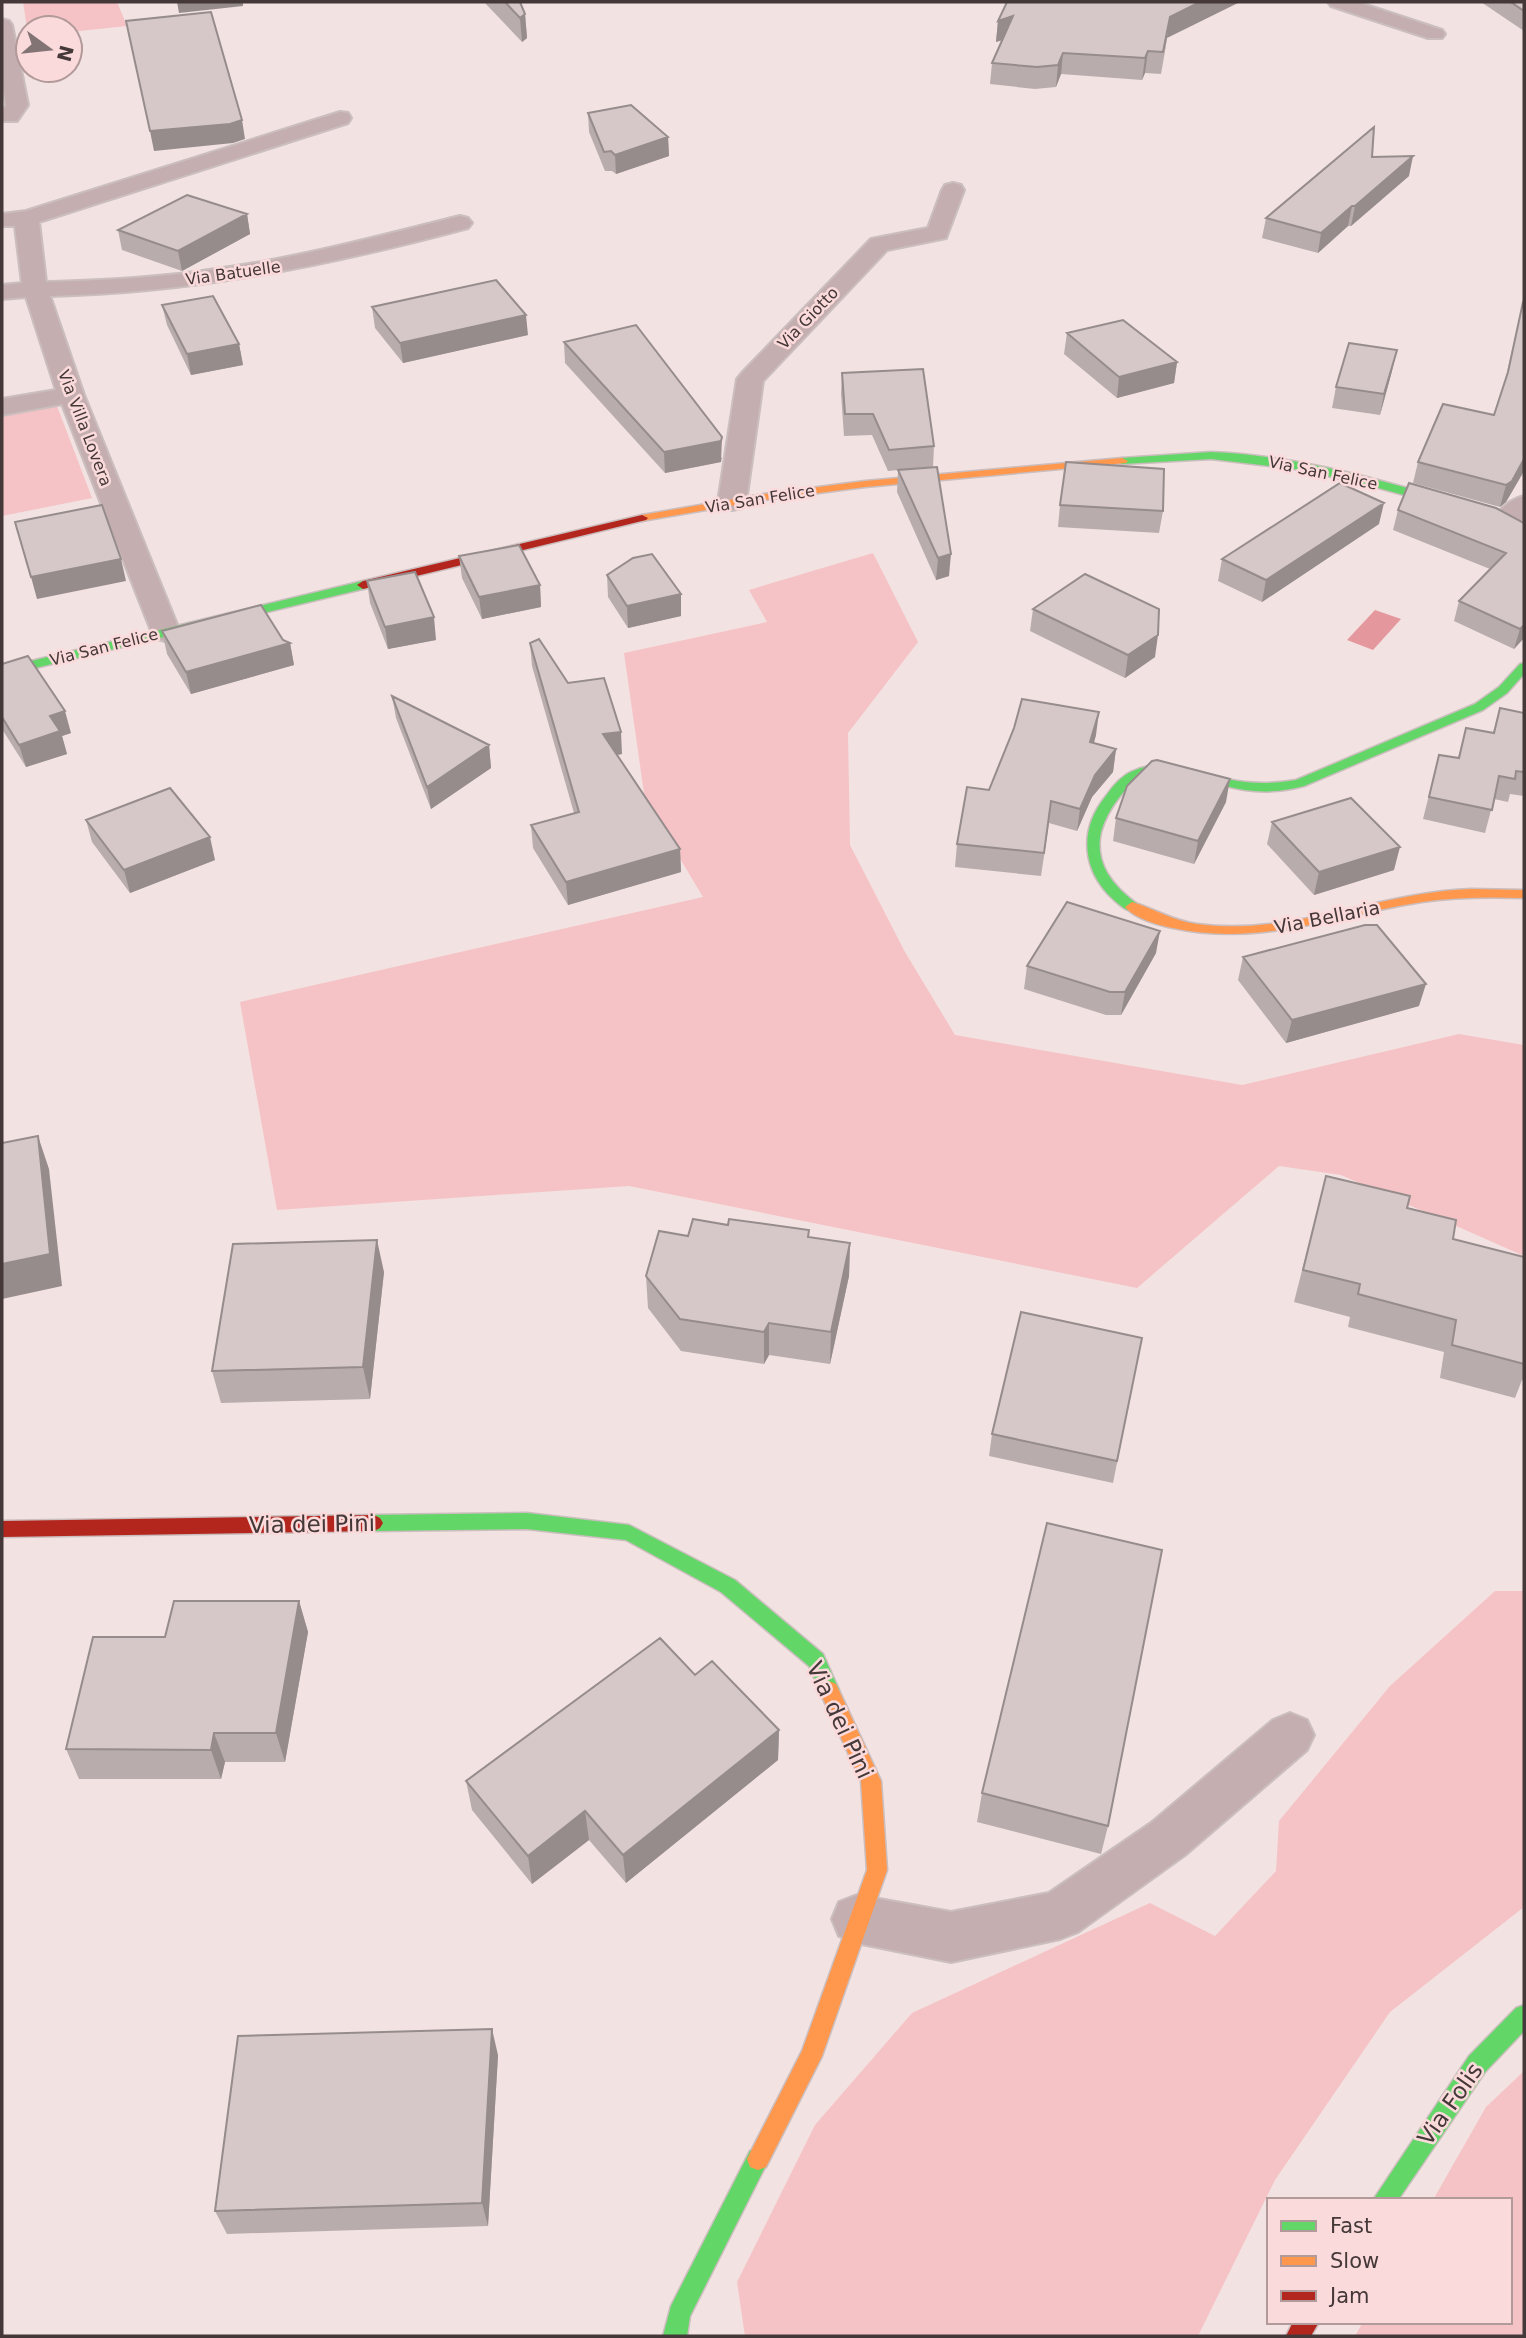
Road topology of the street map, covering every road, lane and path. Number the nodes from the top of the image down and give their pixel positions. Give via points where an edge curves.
1 (1338, 2) edge
2 (2, 25) edge
3 (1435, 34) dead end
4 (9, 116) dead end
5 (340, 118) dead end
6 (953, 190) dead end
7 (15, 219) edge
8 (460, 223) dead end
9 (35, 288) junction
10 (2, 292) edge
11 (71, 395) junction
12 (2, 407) edge
13 (733, 502) junction
14 (1518, 518) edge
15 (165, 632) junction
16 (2, 672) edge
17 (1519, 681) edge
18 (1524, 894) edge
19 (2, 1528) edge
20 (1290, 1735) dead end
21 (857, 1919) junction
22 (1524, 2016) edge
23 (1385, 2198) edge
24 (675, 2336) edge

1 - 3 street
2 - 4 street via 18,105
5 - 7 street, Via Villa Lovera
6 - 13 street, Via Giotto via 938,233 879,244 750,379
7 - 9 street, Via Villa Lovera via 26,228
8 - 9 street, Via Batuelle via 267,270 136,286
9 - 10 street, Via Batuelle
9 - 11 street, Via Villa Lovera
11 - 12 street
11 - 15 street, Via Villa Lovera
13 - 14 street, Via San Felice via 865,484 1221,456 1362,480
13 - 15 street, Via San Felice via 627,521
15 - 16 street, Via San Felice
17 - 18 street, Via Bellaria via 1451,719 1305,781 1258,788 1170,769 1144,770 1112,795 1091,842 1095,868 1116,896 1144,915 1190,929 1287,928 1432,896
19 - 21 street, Via dei Pini via 527,1521 629,1533 728,1586 816,1660 871,1781 877,1870
20 - 21 street via 1168,1839 1060,1915 951,1937
21 - 24 street, Via dei Pini via 811,2056 679,2315
22 - 23 street, Via Folis via 1477,2064

